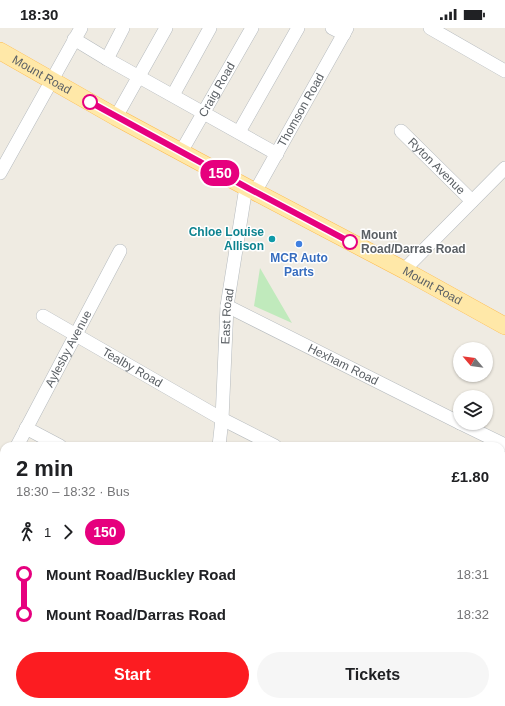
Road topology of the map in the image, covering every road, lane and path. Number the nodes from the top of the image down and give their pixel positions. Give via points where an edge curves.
1 (123, 28) edge
2 (166, 28) edge
3 (210, 28) edge
4 (252, 28) edge
5 (298, 28) edge
6 (430, 28) edge
7 (341, 30) edge
8 (78, 34) edge
9 (0, 51) edge
10 (106, 59) junction
11 (505, 71) edge
12 (139, 76) junction
13 (52, 80) junction
14 (173, 95) junction
15 (204, 113) junction
16 (116, 117) junction
17 (401, 131) dead end
18 (239, 132) junction
19 (182, 152) junction
20 (277, 154) junction
21 (505, 168) edge
22 (0, 173) edge
23 (251, 190) junction
24 (472, 201) junction
25 (120, 251) dead end
26 (404, 270) junction
27 (227, 306) junction
28 (43, 316) dead end
29 (505, 326) edge
30 (77, 334) junction
31 (222, 419) junction
32 (453, 419) edge
33 (26, 428) junction
34 (474, 430) edge
35 (19, 442) edge
36 (52, 442) edge
37 (219, 442) edge
38 (267, 442) edge
39 (499, 442) edge

1 - 10 street
2 - 12 street
3 - 14 street
4 - 15 street, Craig Road
5 - 18 street
6 - 11 street
7 - 20 street, Thomson Road
8 - 10 street
8 - 13 street
9 - 13 main road, Mount Road
10 - 12 street
12 - 14 street
12 - 16 street
13 - 16 main road, Mount Road
13 - 22 street
14 - 15 street
15 - 18 street
15 - 19 street, Craig Road
16 - 19 main road, Mount Road
17 - 24 street, Ryton Avenue
18 - 20 street
19 - 23 main road, Mount Road
20 - 23 street, Thomson Road
21 - 24 street
23 - 26 main road, Mount Road
23 - 27 street, East Road
24 - 26 street
25 - 30 street, Aylesby Avenue
26 - 29 main road, Mount Road
27 - 31 street, East Road
27 - 32 street, Hexham Road
28 - 30 street, Tealby Road
30 - 31 street, Tealby Road
30 - 33 street, Aylesby Avenue
31 - 37 street, East Road
31 - 38 street, Tealby Road
33 - 35 street, Aylesby Avenue
33 - 36 street
34 - 39 street, Hexham Road

